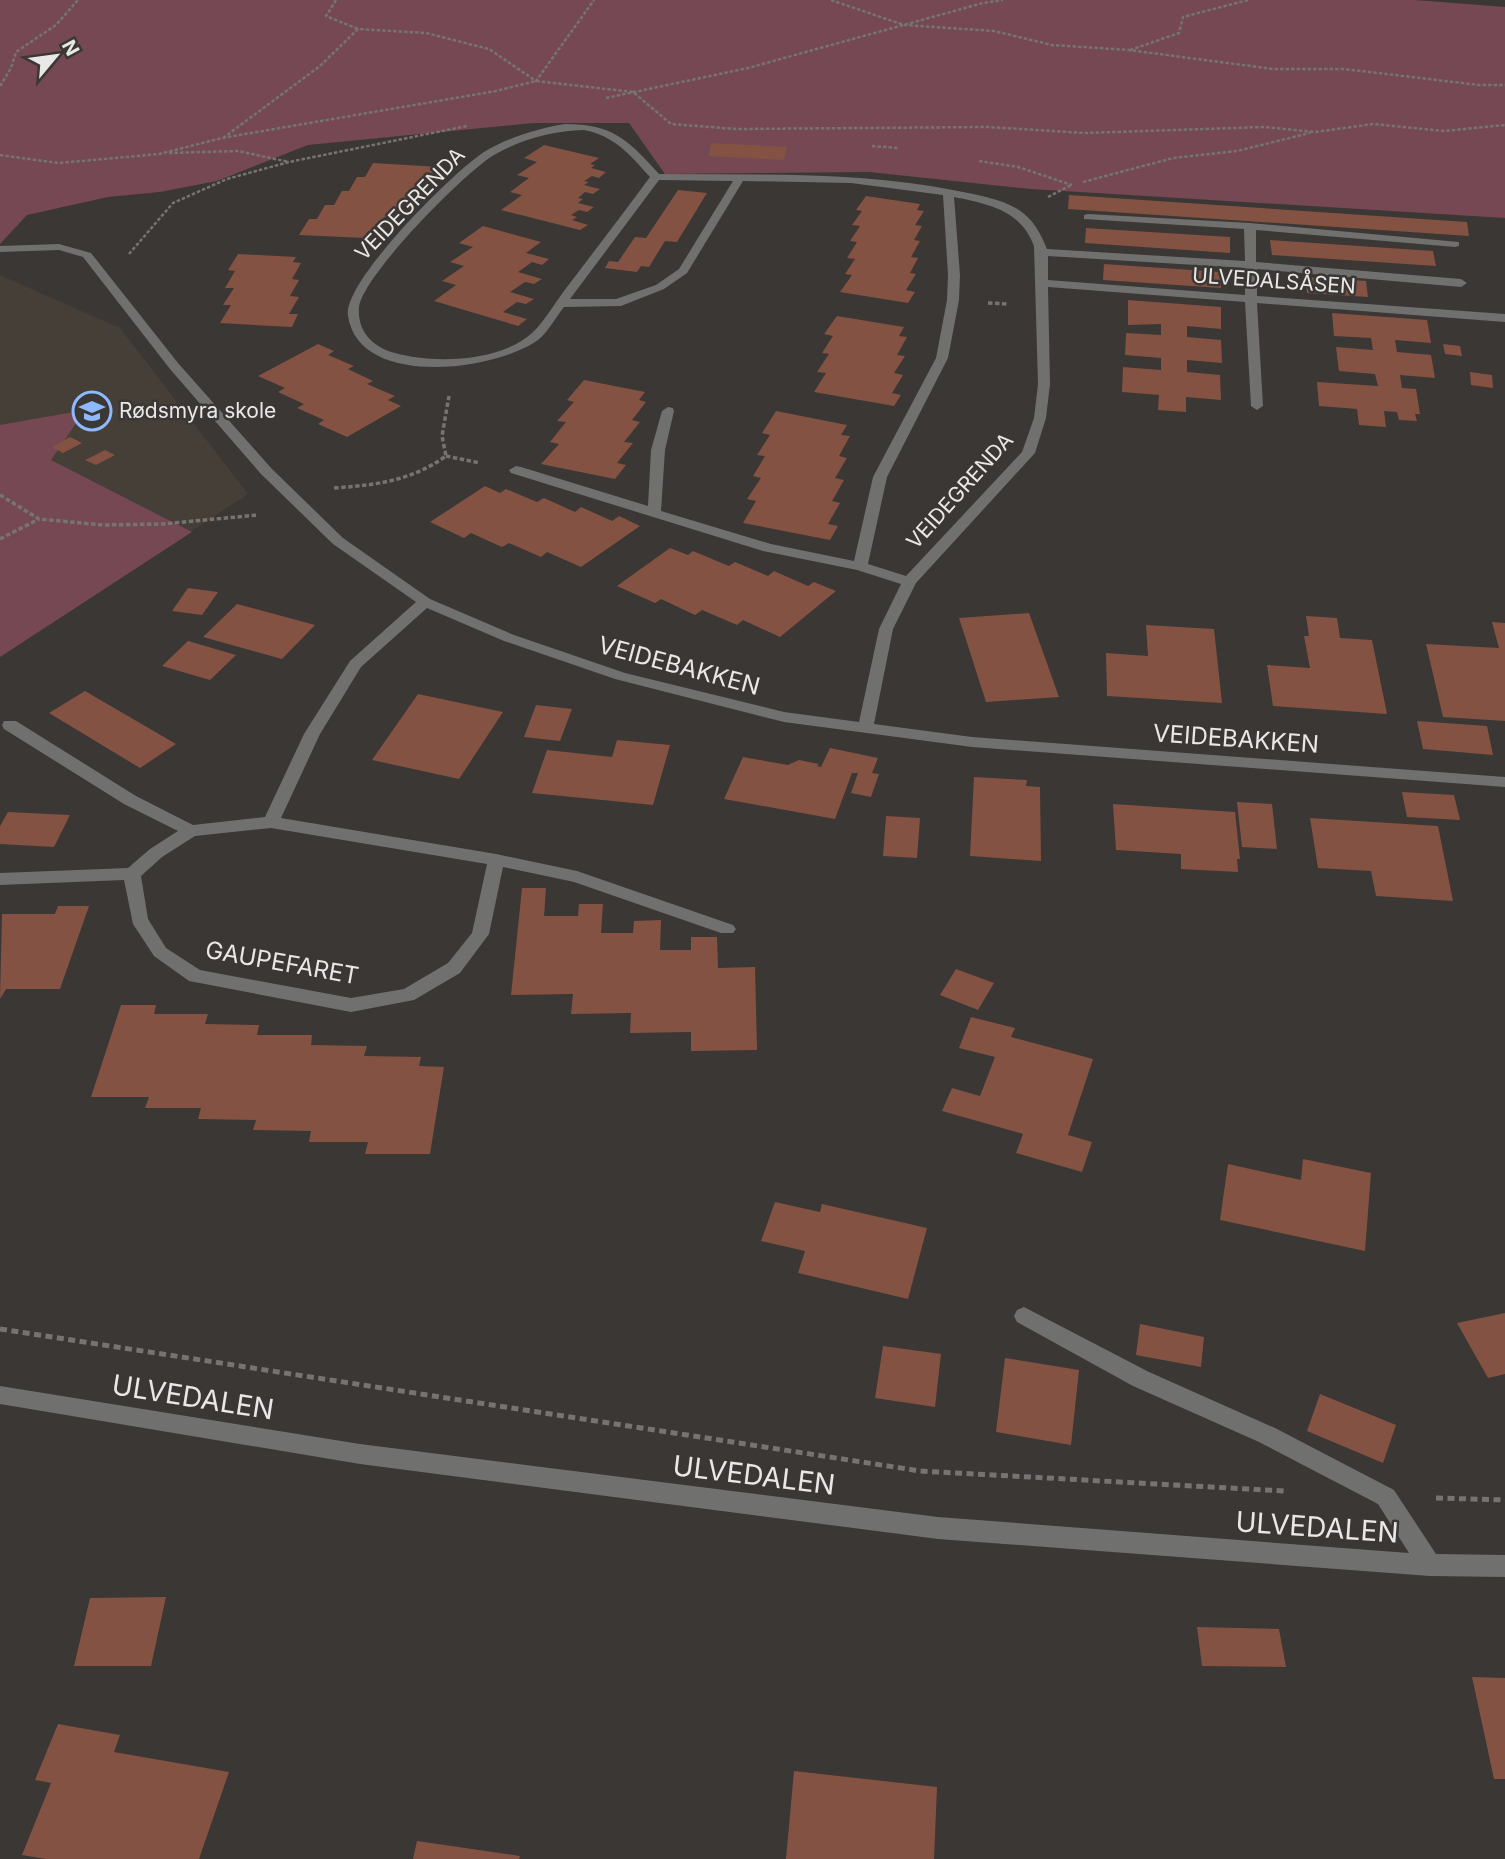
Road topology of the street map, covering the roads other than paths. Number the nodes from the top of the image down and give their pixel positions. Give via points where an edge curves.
1 (656, 177) junction
2 (739, 179) junction
3 (948, 192) junction
4 (1088, 217) dead end
5 (1250, 226) junction
6 (1455, 244) dead end
7 (0, 249) edge
8 (1042, 252) junction
9 (1251, 265) junction
10 (1041, 283) junction
11 (1461, 283) dead end
12 (1252, 299) junction
13 (562, 303) junction
14 (1505, 318) edge
15 (1257, 406) dead end
16 (668, 411) dead end
17 (516, 470) dead end
18 (654, 513) junction
19 (860, 566) junction
20 (909, 582) junction
21 (425, 601) junction
22 (10, 725) dead end
23 (866, 726) junction
24 (1505, 782) edge
25 (271, 822) junction
26 (191, 831) junction
27 (496, 860) junction
28 (132, 874) junction
29 (0, 879) edge
30 (727, 929) dead end
31 (1024, 1316) dead end
32 (0, 1395) edge
33 (1430, 1565) junction
34 (1505, 1566) edge

1 - 2 street
1 - 13 street, VEIDEGRENDA
1 - 13 street, VEIDEGRENDA via 617,138 572,127 519,138 474,164 368,276 353,305 357,330 370,348 426,364 451,364 512,351 536,336
2 - 3 street via 867,181
2 - 13 street via 683,271 660,287 617,303
3 - 8 street via 1016,213 1035,232
3 - 19 street, VEIDEGRENDA via 954,275 942,358 880,477
4 - 5 street
5 - 6 street
5 - 9 street
7 - 21 street, VEIDEBAKKEN via 59,247 87,255 174,366 285,492 338,541
8 - 9 street
8 - 10 street, VEIDEGRENDA
9 - 11 street
9 - 12 street
10 - 12 street, ULVEDALSÅSEN
10 - 20 street, VEIDEGRENDA via 1044,384 1040,418 1028,453
12 - 14 street, ULVEDALSÅSEN
12 - 15 street
16 - 18 street via 658,450
17 - 18 street, VEIDEGRENDA
18 - 19 street, VEIDEGRENDA via 768,548
19 - 20 street, VEIDEGRENDA
20 - 23 street, VEIDEGRENDA via 886,629
21 - 23 street, VEIDEBAKKEN via 509,638 620,676 784,717
21 - 25 street via 355,664 312,734
22 - 26 street via 130,800
23 - 24 street, VEIDEBAKKEN via 972,742
25 - 26 street
25 - 27 street
26 - 28 street
27 - 28 street, GAUPEFARET via 480,934 454,968 408,995 351,1005 195,976 160,952 139,920
27 - 30 street via 577,877
28 - 29 street
31 - 33 street via 1141,1379 1267,1435 1386,1497
32 - 33 street, ULVEDALEN via 360,1454 925,1526
33 - 34 street, ULVEDALEN

